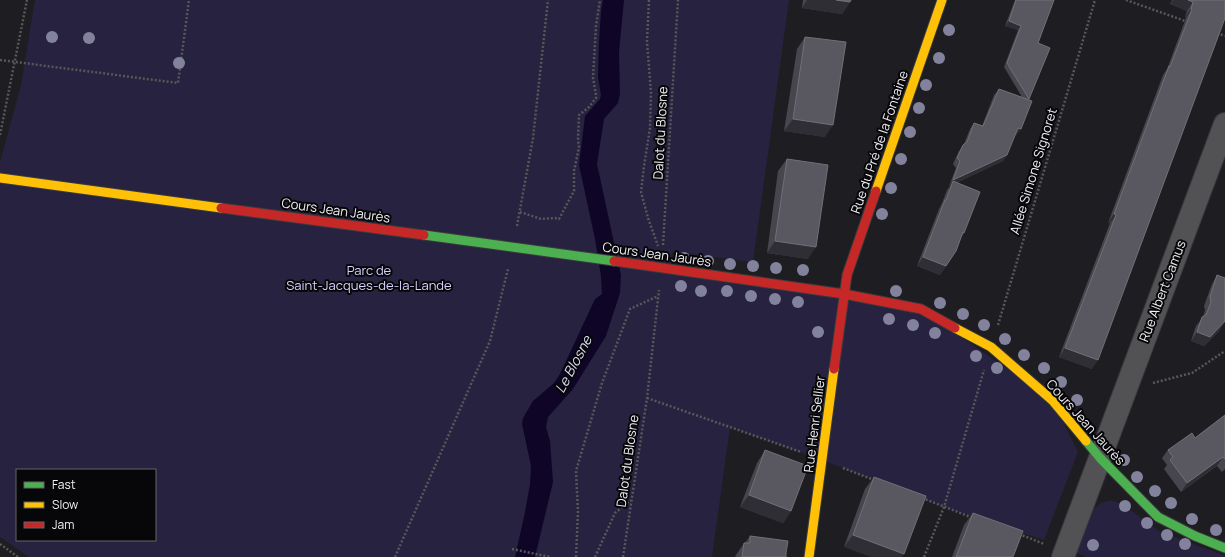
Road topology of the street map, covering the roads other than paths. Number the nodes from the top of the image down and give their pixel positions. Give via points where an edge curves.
1 (942, 0) edge
2 (1225, 124) edge
3 (0, 178) edge
4 (844, 294) junction
5 (1100, 458) junction
6 (1225, 548) edge
7 (1064, 554) edge
8 (809, 557) edge

1 - 4 street, Rue du Pré de la Fontaine via 847,276
2 - 5 street, Rue Albert Camus
3 - 4 street, Cours Jean Jaurès
4 - 5 street, Cours Jean Jaurès via 921,309 991,347 1052,400
4 - 8 street, Rue Henri Sellier
5 - 6 street, Cours Jean Jaurès via 1158,518
5 - 7 street, Rue Albert Camus

